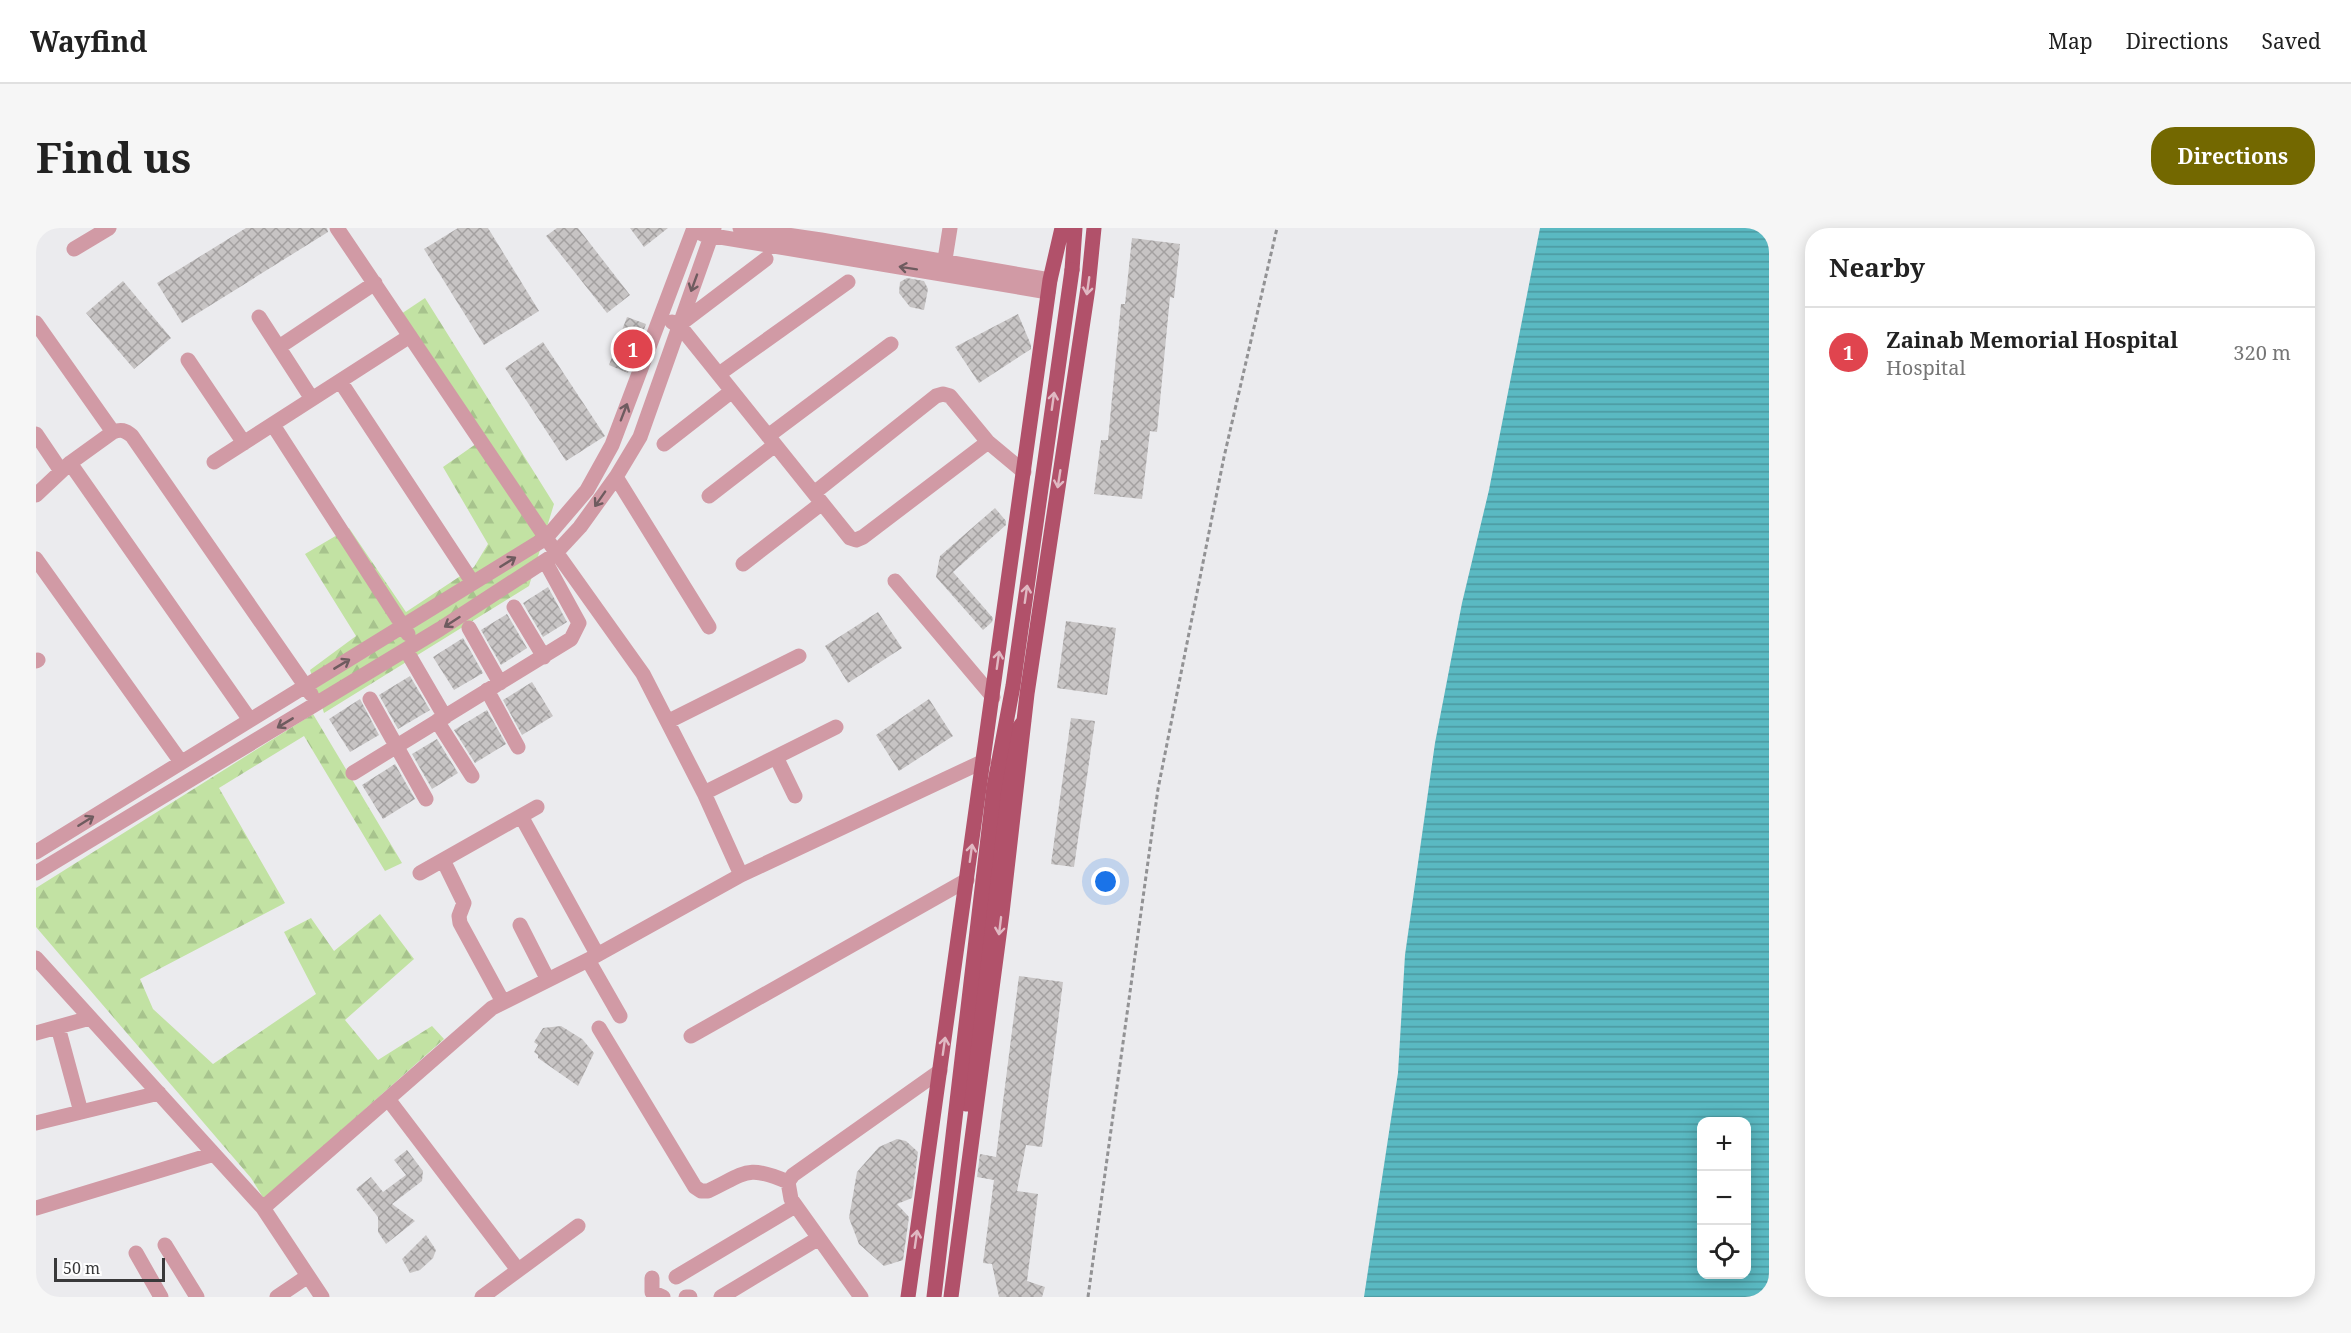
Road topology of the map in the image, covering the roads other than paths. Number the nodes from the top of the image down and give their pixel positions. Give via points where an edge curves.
1 (338, 228) edge
2 (740, 228) edge
3 (950, 228) edge
4 (1062, 228) edge
5 (1075, 228) edge
6 (1094, 228) edge
7 (105, 229) edge
8 (693, 230) edge
9 (713, 232) edge
10 (821, 241) edge
11 (74, 249) dead end
12 (766, 259) dead end
13 (944, 269) junction
14 (848, 282) dead end
15 (375, 283) junction
16 (1049, 286) junction
17 (259, 317) dead end
18 (660, 317) junction
19 (36, 323) edge
20 (679, 325) junction
21 (410, 336) junction
22 (891, 344) dead end
23 (279, 347) junction
24 (188, 360) dead end
25 (718, 375) junction
26 (340, 381) junction
27 (732, 391) junction
28 (312, 399) junction
29 (273, 424) junction
30 (113, 432) junction
31 (36, 434) edge
32 (772, 441) junction
33 (988, 442) junction
34 (244, 444) junction
35 (664, 444) dead end
36 (214, 462) dead end
37 (66, 467) junction
38 (1024, 472) junction
39 (616, 477) junction
40 (36, 495) edge
41 (709, 496) dead end
42 (818, 498) junction
43 (546, 538) junction
44 (551, 556) junction
45 (36, 558) edge
46 (743, 564) dead end
47 (895, 581) dead end
48 (473, 584) junction
49 (514, 607) dead end
50 (403, 627) junction
51 (710, 627) dead end
52 (469, 628) dead end
53 (411, 647) junction
54 (799, 656) dead end
55 (544, 657) junction
56 (306, 686) junction
57 (493, 686) junction
58 (994, 693) junction
59 (1027, 694) junction
60 (370, 699) dead end
61 (317, 703) junction
62 (441, 719) junction
63 (250, 720) junction
64 (669, 721) junction
65 (1024, 722) junction
66 (836, 727) dead end
67 (397, 747) junction
68 (518, 747) dead end
69 (776, 758) junction
70 (984, 761) junction
71 (181, 762) junction
72 (353, 773) dead end
73 (472, 776) dead end
74 (704, 793) junction
75 (795, 796) dead end
76 (426, 799) dead end
77 (537, 807) dead end
78 (521, 816) junction
79 (36, 852) edge
80 (443, 860) junction
81 (36, 873) edge
82 (420, 873) dead end
83 (741, 875) junction
84 (967, 880) junction
85 (520, 925) dead end
86 (593, 957) junction
87 (36, 958) edge
88 (548, 980) junction
89 (502, 1002) junction
90 (620, 1016) dead end
91 (90, 1018) junction
92 (58, 1027) junction
93 (599, 1028) dead end
94 (36, 1033) edge
95 (691, 1036) dead end
96 (940, 1071) junction
97 (159, 1094) junction
98 (388, 1099) junction
99 (81, 1112) junction
100 (36, 1123) edge
101 (214, 1154) junction
102 (788, 1182) junction
103 (795, 1206) junction
104 (36, 1208) edge
105 (263, 1208) junction
106 (578, 1226) dead end
107 (819, 1238) junction
108 (165, 1245) dead end
109 (136, 1253) dead end
110 (518, 1270) junction
111 (308, 1276) junction
112 (676, 1277) dead end
113 (652, 1278) dead end
114 (160, 1297) edge
115 (197, 1297) edge
116 (277, 1297) edge
117 (322, 1297) edge
118 (482, 1297) edge
119 (663, 1297) edge
120 (721, 1297) edge
121 (861, 1297) edge
122 (908, 1297) edge
123 (934, 1297) edge
124 (944, 1297) edge
125 (951, 1297) edge

1 - 15 street
2 - 10 street
3 - 13 street
4 - 16 main road
123 -> 5 main road, bridge via 993,787 1013,686
6 -> 59 main road
7 - 11 street
8 - 9 street
8 - 18 street
9 - 10 street
9 -> 20 street
10 - 13 street
12 - 20 street
13 - 16 street
14 - 25 street
15 - 21 street
15 - 23 street
16 - 38 main road
17 - 23 street
18 - 20 street
43 -> 18 street via 587,490 612,445
19 - 30 street
20 - 25 street
20 - 39 street via 640,437
21 - 26 street
21 - 43 street
22 - 32 street
23 - 28 street
24 - 34 street
25 - 27 street
26 - 28 street
26 - 48 street
27 - 32 street
27 - 35 street
28 - 29 street
29 - 34 street
29 - 50 street
30 - 37 street
30 - 56 street via 120,430 132,436
31 - 37 street
32 - 41 street
32 - 42 street
33 - 38 street
33 - 42 street via 856,540 850,538
33 - 42 street via 950,396 936,396
34 - 36 street
37 - 40 street
37 - 63 street
58 -> 38 main road
39 -> 44 street via 580,527
39 - 51 street
42 - 46 street
43 - 44 street
48 -> 43 street
44 -> 53 street
44 - 55 street via 579,623 571,639
44 - 64 street via 582,589 643,674
45 - 71 street
47 - 58 street
48 - 50 street
49 - 55 street
50 - 53 street
56 -> 50 street
52 - 57 street
53 - 61 street
53 - 62 street
54 - 64 street
55 - 57 street
56 - 61 street
56 - 63 street
57 - 62 street
57 - 68 street
58 - 59 main road
58 - 70 main road
59 - 65 main road
60 - 67 street
61 -> 81 street
62 - 67 street
62 - 73 street
63 - 71 street
64 - 74 street
65 - 124 main road via 1011,739
65 -> 125 main road
66 - 69 street
67 - 72 street
67 - 76 street
69 - 74 street
69 - 75 street
70 - 83 street
84 -> 70 main road
79 -> 71 street
74 - 83 street
77 - 78 street
78 - 80 street
78 - 86 street
80 - 82 street
80 - 89 street via 463,899 460,923
83 - 86 street
84 - 95 street
96 -> 84 main road
85 - 88 street
86 - 88 street
86 - 90 street
87 - 91 street
88 - 89 street
89 - 98 street
91 - 92 street
91 - 97 street
92 - 94 street
92 - 99 street
93 - 102 street via 695,1187 708,1191 756,1170
96 - 102 street
122 -> 96 main road
97 - 99 street
97 - 101 street
98 - 105 street
98 - 110 street
99 - 100 street
101 - 104 street
101 - 105 street
102 - 103 street
103 - 107 street
103 - 112 street
105 - 111 street
106 - 110 street
107 - 120 street
107 - 121 street
108 - 115 street
109 - 114 street
110 - 118 street
111 - 116 street
111 - 117 street
113 - 119 street via 652,1292

